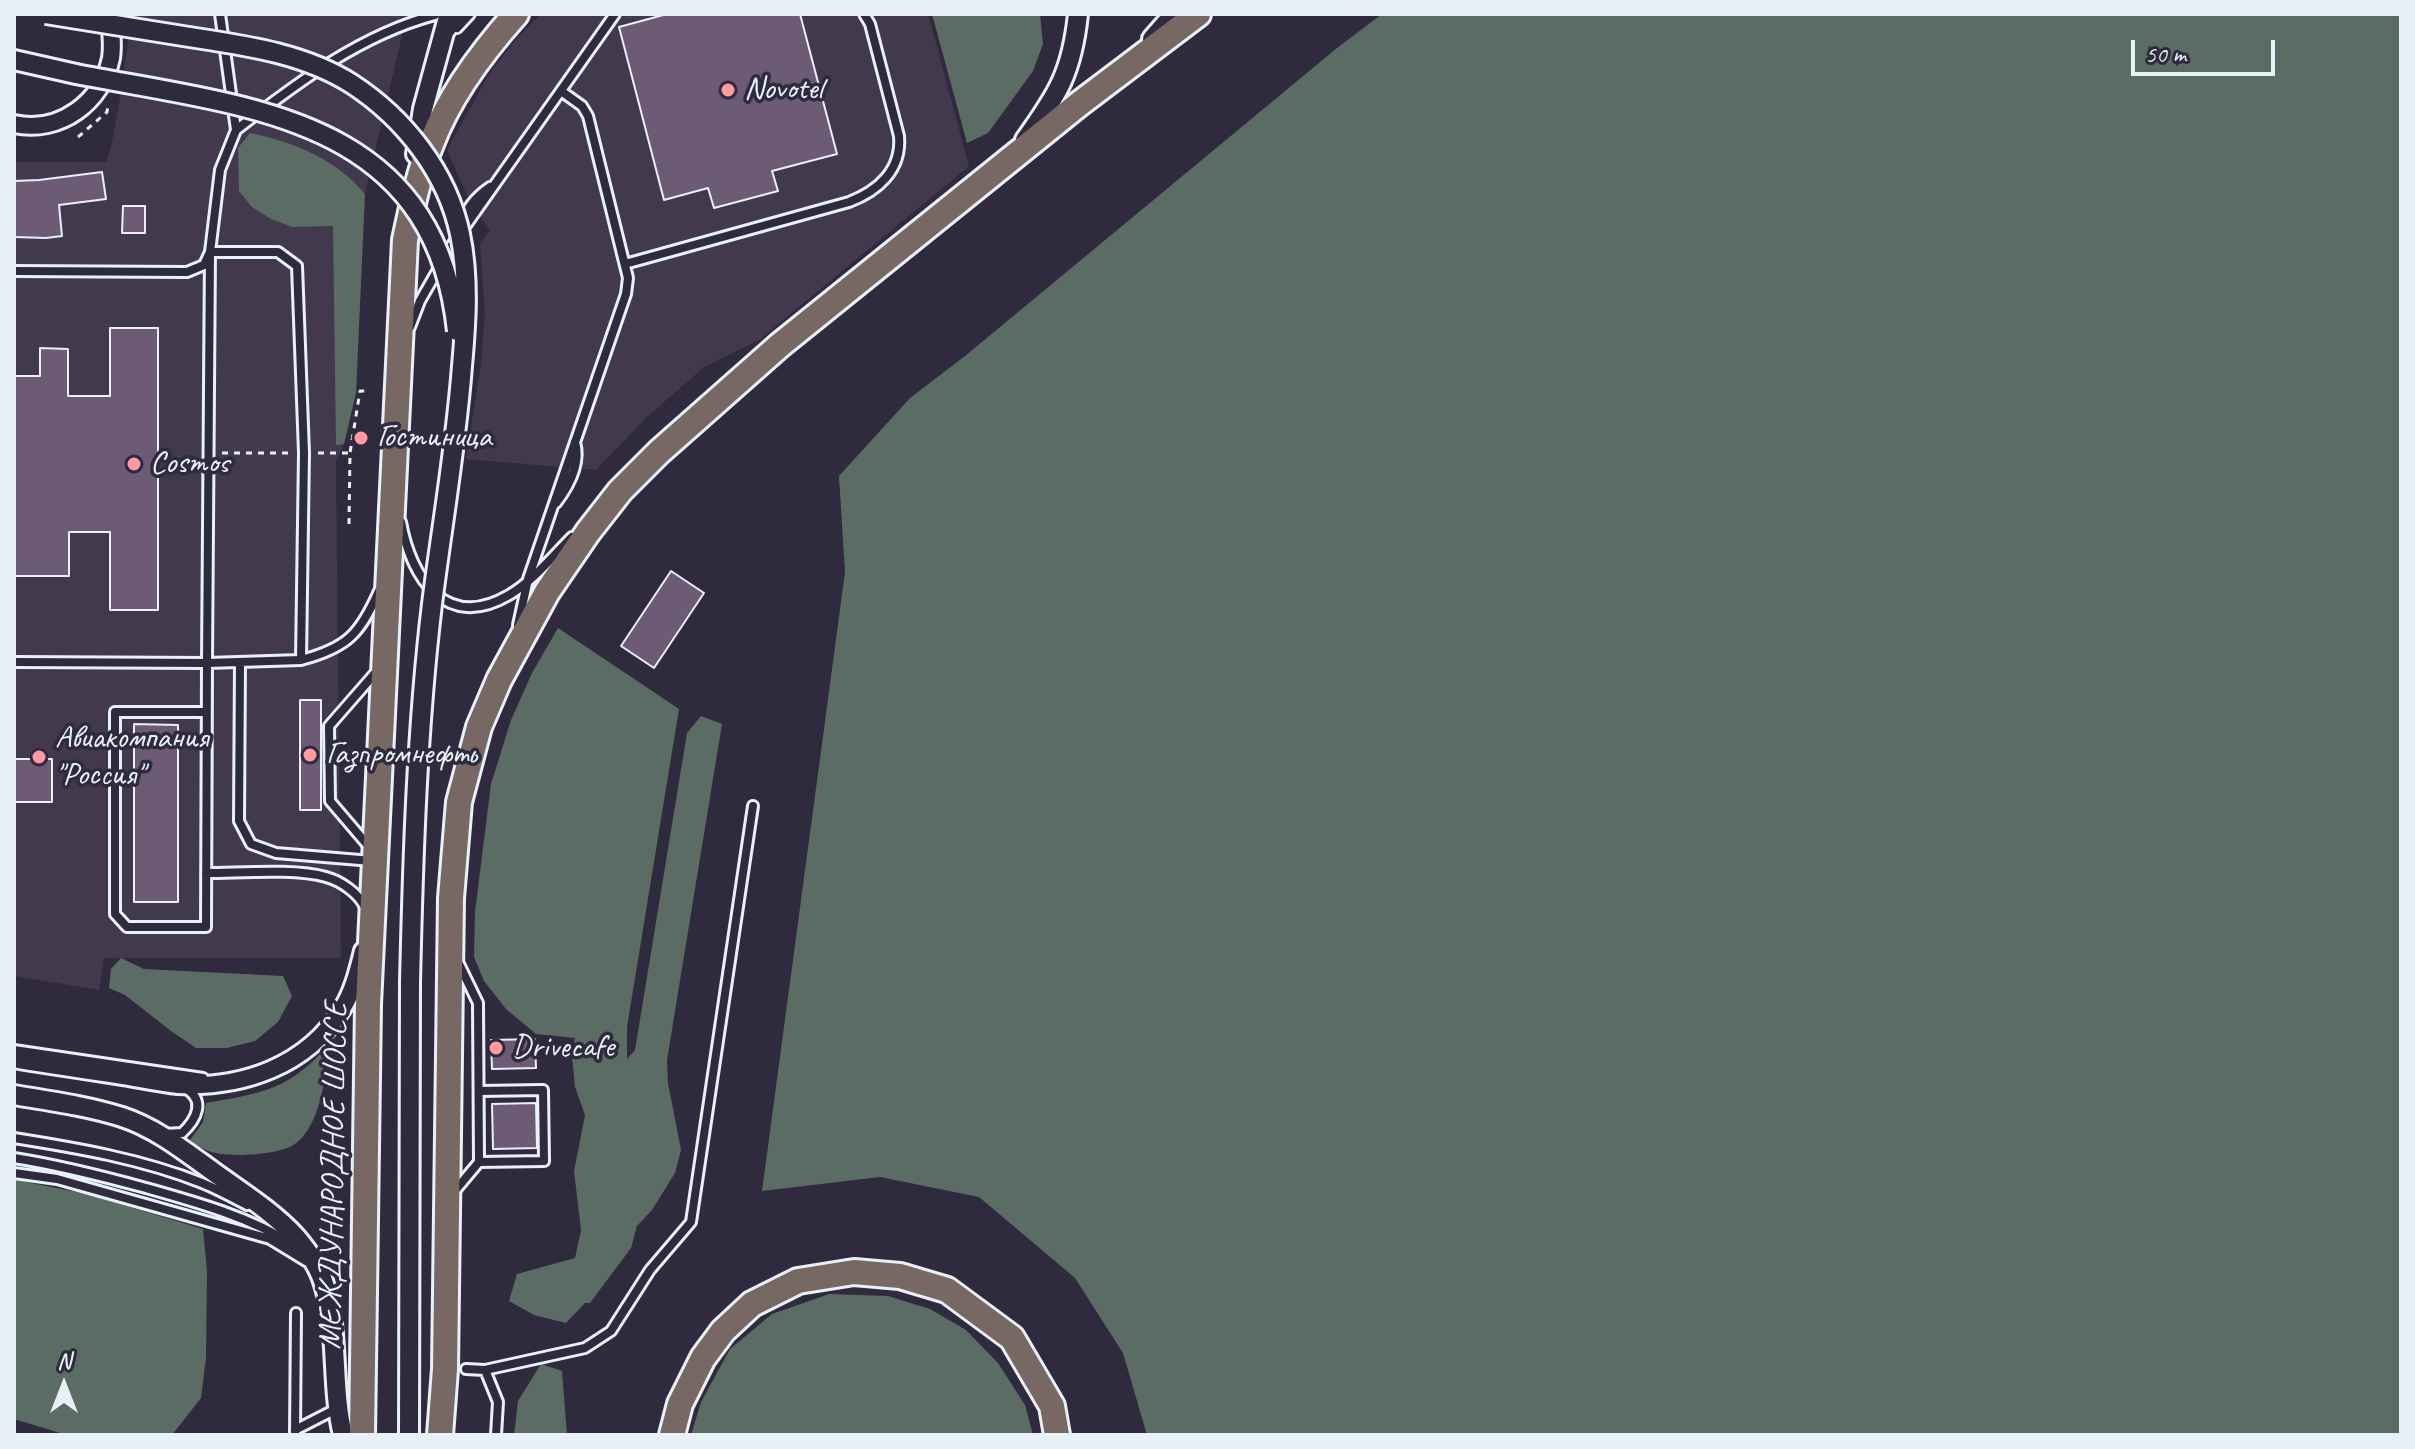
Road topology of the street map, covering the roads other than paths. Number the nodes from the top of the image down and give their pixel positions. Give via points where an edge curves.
1 (46, 14) edge
2 (109, 14) edge
3 (220, 14) edge
4 (470, 14) edge
5 (516, 14) edge
6 (615, 14) edge
7 (864, 14) edge
8 (1078, 14) edge
9 (1174, 14) edge
10 (1198, 14) edge
11 (445, 23) edge
12 (14, 60) edge
13 (14, 67) edge
14 (76, 74) junction
15 (1108, 84) junction
16 (561, 91) junction
17 (14, 124) edge
18 (236, 130) junction
19 (1012, 159) junction
20 (405, 240) junction
21 (210, 252) junction
22 (625, 264) junction
23 (14, 271) edge
24 (400, 361) junction
25 (460, 389) junction
26 (394, 478) junction
27 (620, 491) junction
28 (388, 572) junction
29 (528, 579) junction
30 (511, 657) junction
31 (301, 660) junction
32 (14, 662) edge
33 (385, 662) junction
34 (207, 663) junction
35 (240, 663) junction
36 (206, 712) junction
37 (753, 806) dead end
38 (376, 858) junction
39 (206, 873) junction
40 (372, 919) junction
41 (450, 946) junction
42 (14, 1050) edge
43 (14, 1059) edge
44 (240, 1080) junction
45 (177, 1085) junction
46 (479, 1091) junction
47 (14, 1095) edge
48 (159, 1134) junction
49 (14, 1138) edge
50 (14, 1158) edge
51 (479, 1162) junction
52 (14, 1173) edge
53 (447, 1199) junction
54 (277, 1219) junction
55 (314, 1262) junction
56 (296, 1313) dead end
57 (466, 1369) dead end
58 (485, 1370) junction
59 (336, 1409) junction
60 (295, 1432) edge
61 (343, 1435) edge
62 (362, 1435) edge
63 (409, 1435) edge
64 (440, 1435) edge
65 (496, 1435) edge
66 (672, 1435) edge
67 (1057, 1435) edge

1 - 25 street, bridge via 283,55 330,72 380,104 421,148 460,232 466,292
2 - 17 street via 112,56 101,88 82,109 54,124
3 - 18 lane
4 - 11 lane
5 - 20 main road, МЕЖДУНАРОДНОЕ ШОССЕ via 449,106 417,185
6 - 16 lane
7 - 22 lane via 899,136 901,152 889,175 870,194 849,202
8 - 19 street via 1066,75
9 - 15 street
10 - 15 main road
11 - 18 lane via 408,22 333,60
11 - 20 street via 423,109
12 - 14 street
13 - 14 street
14 - 25 street, bridge via 275,115 328,135 377,167 418,213 436,245 457,327
15 - 19 main road
16 - 22 lane via 588,116
16 - 24 lane via 420,301
18 - 21 lane via 220,170
19 - 27 main road via 780,345
20 - 24 main road, МЕЖДУНАРОДНОЕ ШОССЕ
21 - 23 lane via 204,265 187,272
21 - 31 lane via 278,252 297,266 304,453
21 - 34 lane
22 - 29 lane via 626,294
24 - 26 main road, МЕЖДУНАРОДНОЕ ШОССЕ
25 - 63 street, bridge via 432,606 416,807 410,982
26 - 28 main road, МЕЖДУНАРОДНОЕ ШОССЕ
26 - 29 lane via 411,561 434,593 448,602 479,605 511,594
27 - 29 lane
27 - 30 main road via 547,592
28 - 31 lane via 367,620 349,639 328,653
28 - 33 main road, МЕЖДУНАРОДНОЕ ШОССЕ
29 - 30 lane
30 - 41 main road via 479,727 459,802
31 - 35 lane
32 - 34 lane
33 - 38 main road, МЕЖДУНАРОДНОЕ ШОССЕ
33 - 38 lane via 329,726 330,801
34 - 35 lane
34 - 36 lane
35 - 38 lane via 239,821 251,844 276,853
36 - 39 lane
36 - 39 lane via 115,712 115,914 127,927 206,927
37 - 58 lane via 691,1222 650,1270 611,1331 585,1348
38 - 40 main road, МЕЖДУНАРОДНОЕ ШОССЕ
39 - 40 lane via 327,877 361,898
40 - 44 street via 344,1007 326,1031 284,1065
40 - 62 main road, МЕЖДУНАРОДНОЕ ШОССЕ
41 - 46 lane via 478,1003
41 - 53 main road
42 - 44 lane
43 - 45 street
44 - 45 street
45 - 48 lane via 190,1090 198,1110 182,1133
46 - 51 lane
46 - 51 lane via 543,1090 544,1161
47 - 48 street via 123,1117
48 - 54 street
49 - 54 lane via 140,1164 201,1183
50 - 55 lane via 198,1203 275,1233
51 - 53 lane
52 - 55 lane via 57,1179 270,1239
53 - 64 main road
54 - 55 street
55 - 59 street via 325,1287
56 - 60 lane
57 - 58 lane
58 - 65 lane via 498,1402
59 - 60 lane
59 - 61 street
66 - 67 main road via 680,1404 703,1358 752,1304 798,1281 854,1272 900,1276 947,1290 1012,1338 1052,1406

